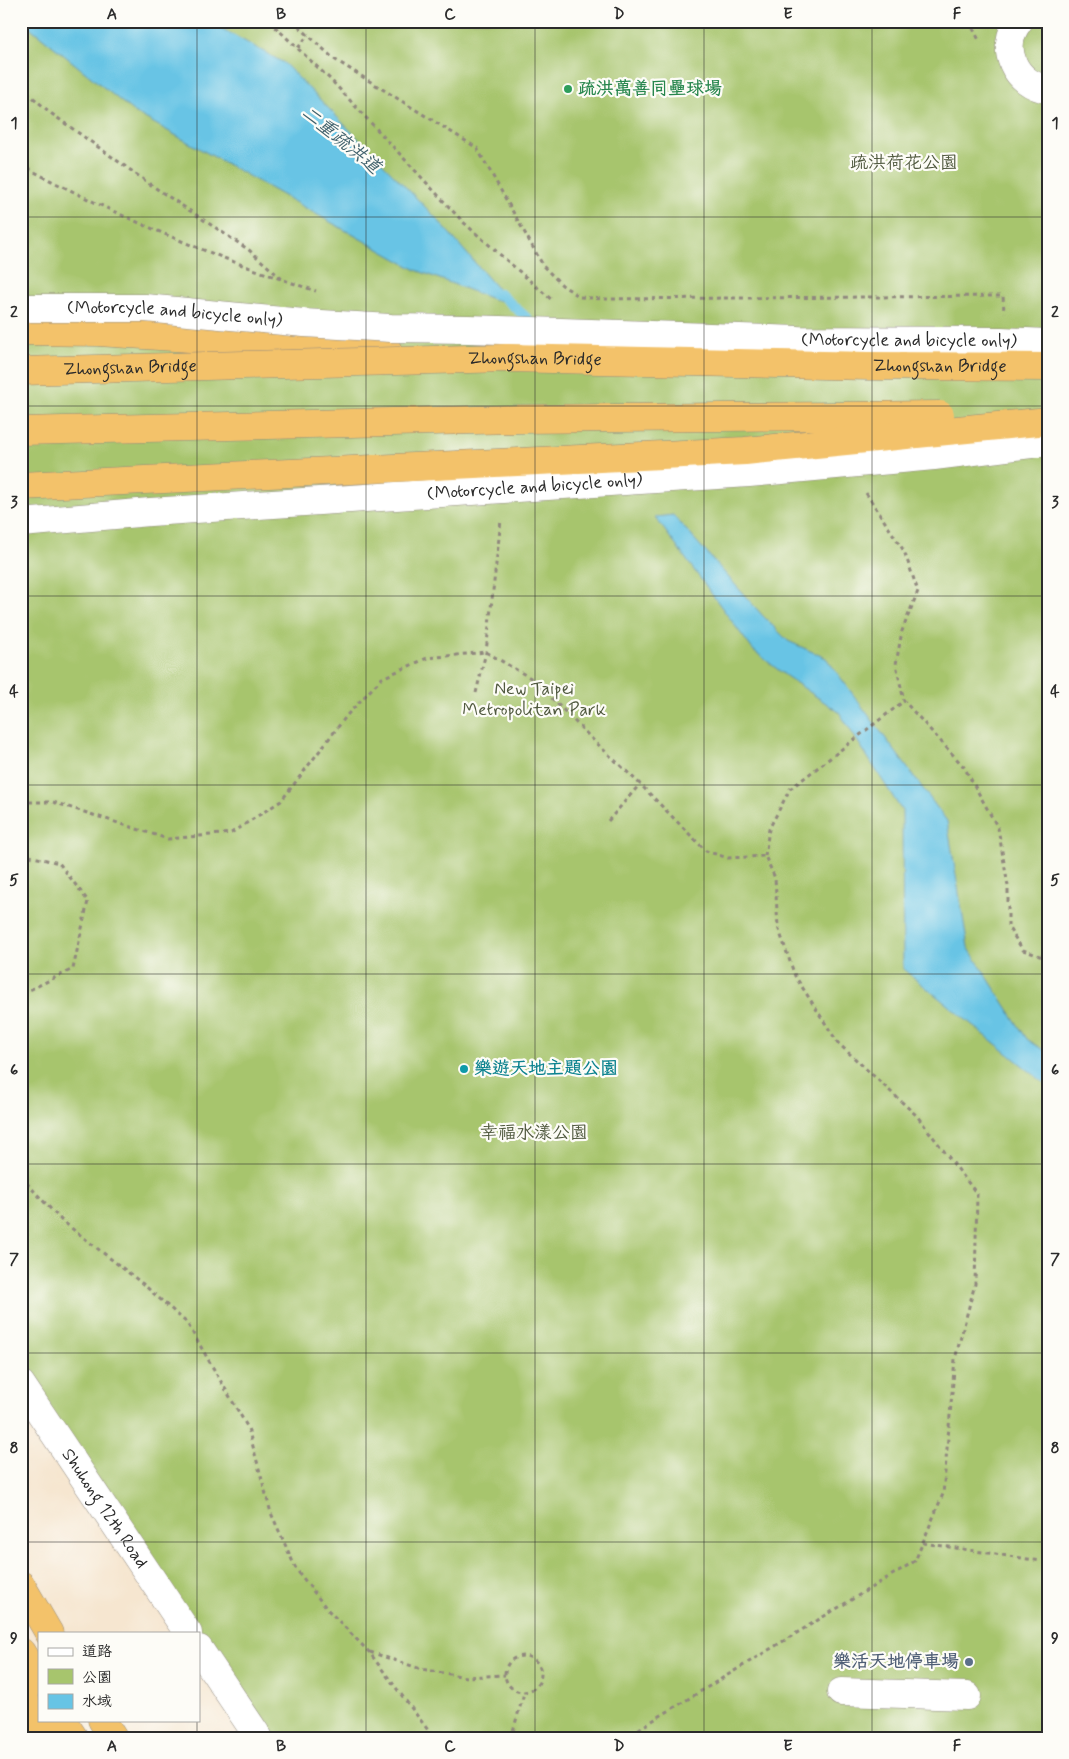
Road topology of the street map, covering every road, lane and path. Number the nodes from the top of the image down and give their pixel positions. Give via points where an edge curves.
1 (269, 21) edge
2 (293, 21) edge
3 (1019, 21) edge
4 (308, 35) junction
5 (298, 48) junction
6 (21, 86) edge
7 (1048, 89) edge
8 (21, 164) edge
9 (284, 280) junction
10 (320, 293) dead end
11 (559, 306) dead end
12 (21, 308) edge
13 (995, 315) dead end
14 (21, 331) edge
15 (1048, 343) edge
16 (507, 358) junction
17 (1048, 367) edge
18 (21, 371) edge
19 (1048, 414) edge
20 (1048, 421) edge
21 (21, 431) edge
22 (1048, 442) edge
23 (21, 486) edge
24 (861, 486) dead end
25 (502, 514) dead end
26 (21, 523) edge
27 (486, 652) junction
28 (476, 693) dead end
29 (904, 701) junction
30 (640, 784) junction
31 (21, 802) edge
32 (608, 821) dead end
33 (21, 854) edge
34 (765, 856) junction
35 (1048, 959) edge
36 (21, 994) edge
37 (21, 1177) edge
38 (21, 1384) edge
39 (923, 1543) junction
40 (1041, 1561) dead end
41 (21, 1585) edge
42 (48, 1632) edge
43 (187, 1632) edge
44 (200, 1651) edge
45 (21, 1652) edge
46 (369, 1652) junction
47 (504, 1675) junction
48 (38, 1678) edge
49 (841, 1692) dead end
50 (524, 1693) junction
51 (21, 1695) edge
52 (967, 1696) dead end
53 (38, 1720) edge
54 (39, 1722) edge
55 (63, 1722) edge
56 (103, 1722) edge
57 (50, 1738) edge
58 (74, 1738) edge
59 (113, 1738) edge
60 (258, 1738) edge
61 (434, 1738) edge
62 (511, 1738) edge
63 (624, 1738) edge

1 - 5 path
2 - 4 path
3 - 7 street via 1011,36 1012,64 1032,85
4 - 5 path
4 - 13 path via 334,59 477,148 544,267 580,297 1003,296 1004,315
5 - 11 path via 332,80 463,222
6 - 9 path via 52,114 154,188 249,250
8 - 9 path via 131,220 249,269
9 - 10 path
12 - 15 street, (Motorcycle and bicycle only), bridge via 145,308 391,328 799,340
14 - 16 highway, bridge via 98,332
16 - 17 highway, Zhongshan Bridge, bridge
16 - 18 highway, Zhongshan Bridge, bridge
19 - 21 highway, bridge via 520,419
20 - 23 highway, bridge via 745,451
22 - 26 street, (Motorcycle and bicycle only), bridge via 749,474
24 - 29 path via 904,551 918,591 902,631 896,664
25 - 27 path
27 - 28 path
27 - 30 path via 534,680
27 - 31 path via 427,658 382,678 348,714 280,801 231,833 168,839 53,802
29 - 34 path via 790,789 769,829
29 - 35 path via 964,767 998,828 1008,886 1008,927 1023,950
30 - 32 path
30 - 34 path via 706,851 728,858
33 - 36 path via 59,863 88,901 73,969
34 - 39 path via 775,878 778,927 795,976 838,1043 917,1116 977,1194 976,1284 955,1359 943,1494
37 - 46 path via 61,1220 143,1284 187,1324 248,1428 271,1513 296,1569 327,1609
38 - 43 street, Shuhong 12th Road
39 - 40 path
39 - 63 path via 915,1561
41 - 42 highway
44 - 60 street
45 - 48 highway
46 - 47 path via 421,1669 466,1677
46 - 61 path
47 - 50 path via 507,1684
47 - 50 path via 506,1665 513,1658 523,1655 539,1664 540,1683
49 - 52 street
50 - 62 path
51 - 53 highway
54 - 57 highway
55 - 58 highway
56 - 59 highway

